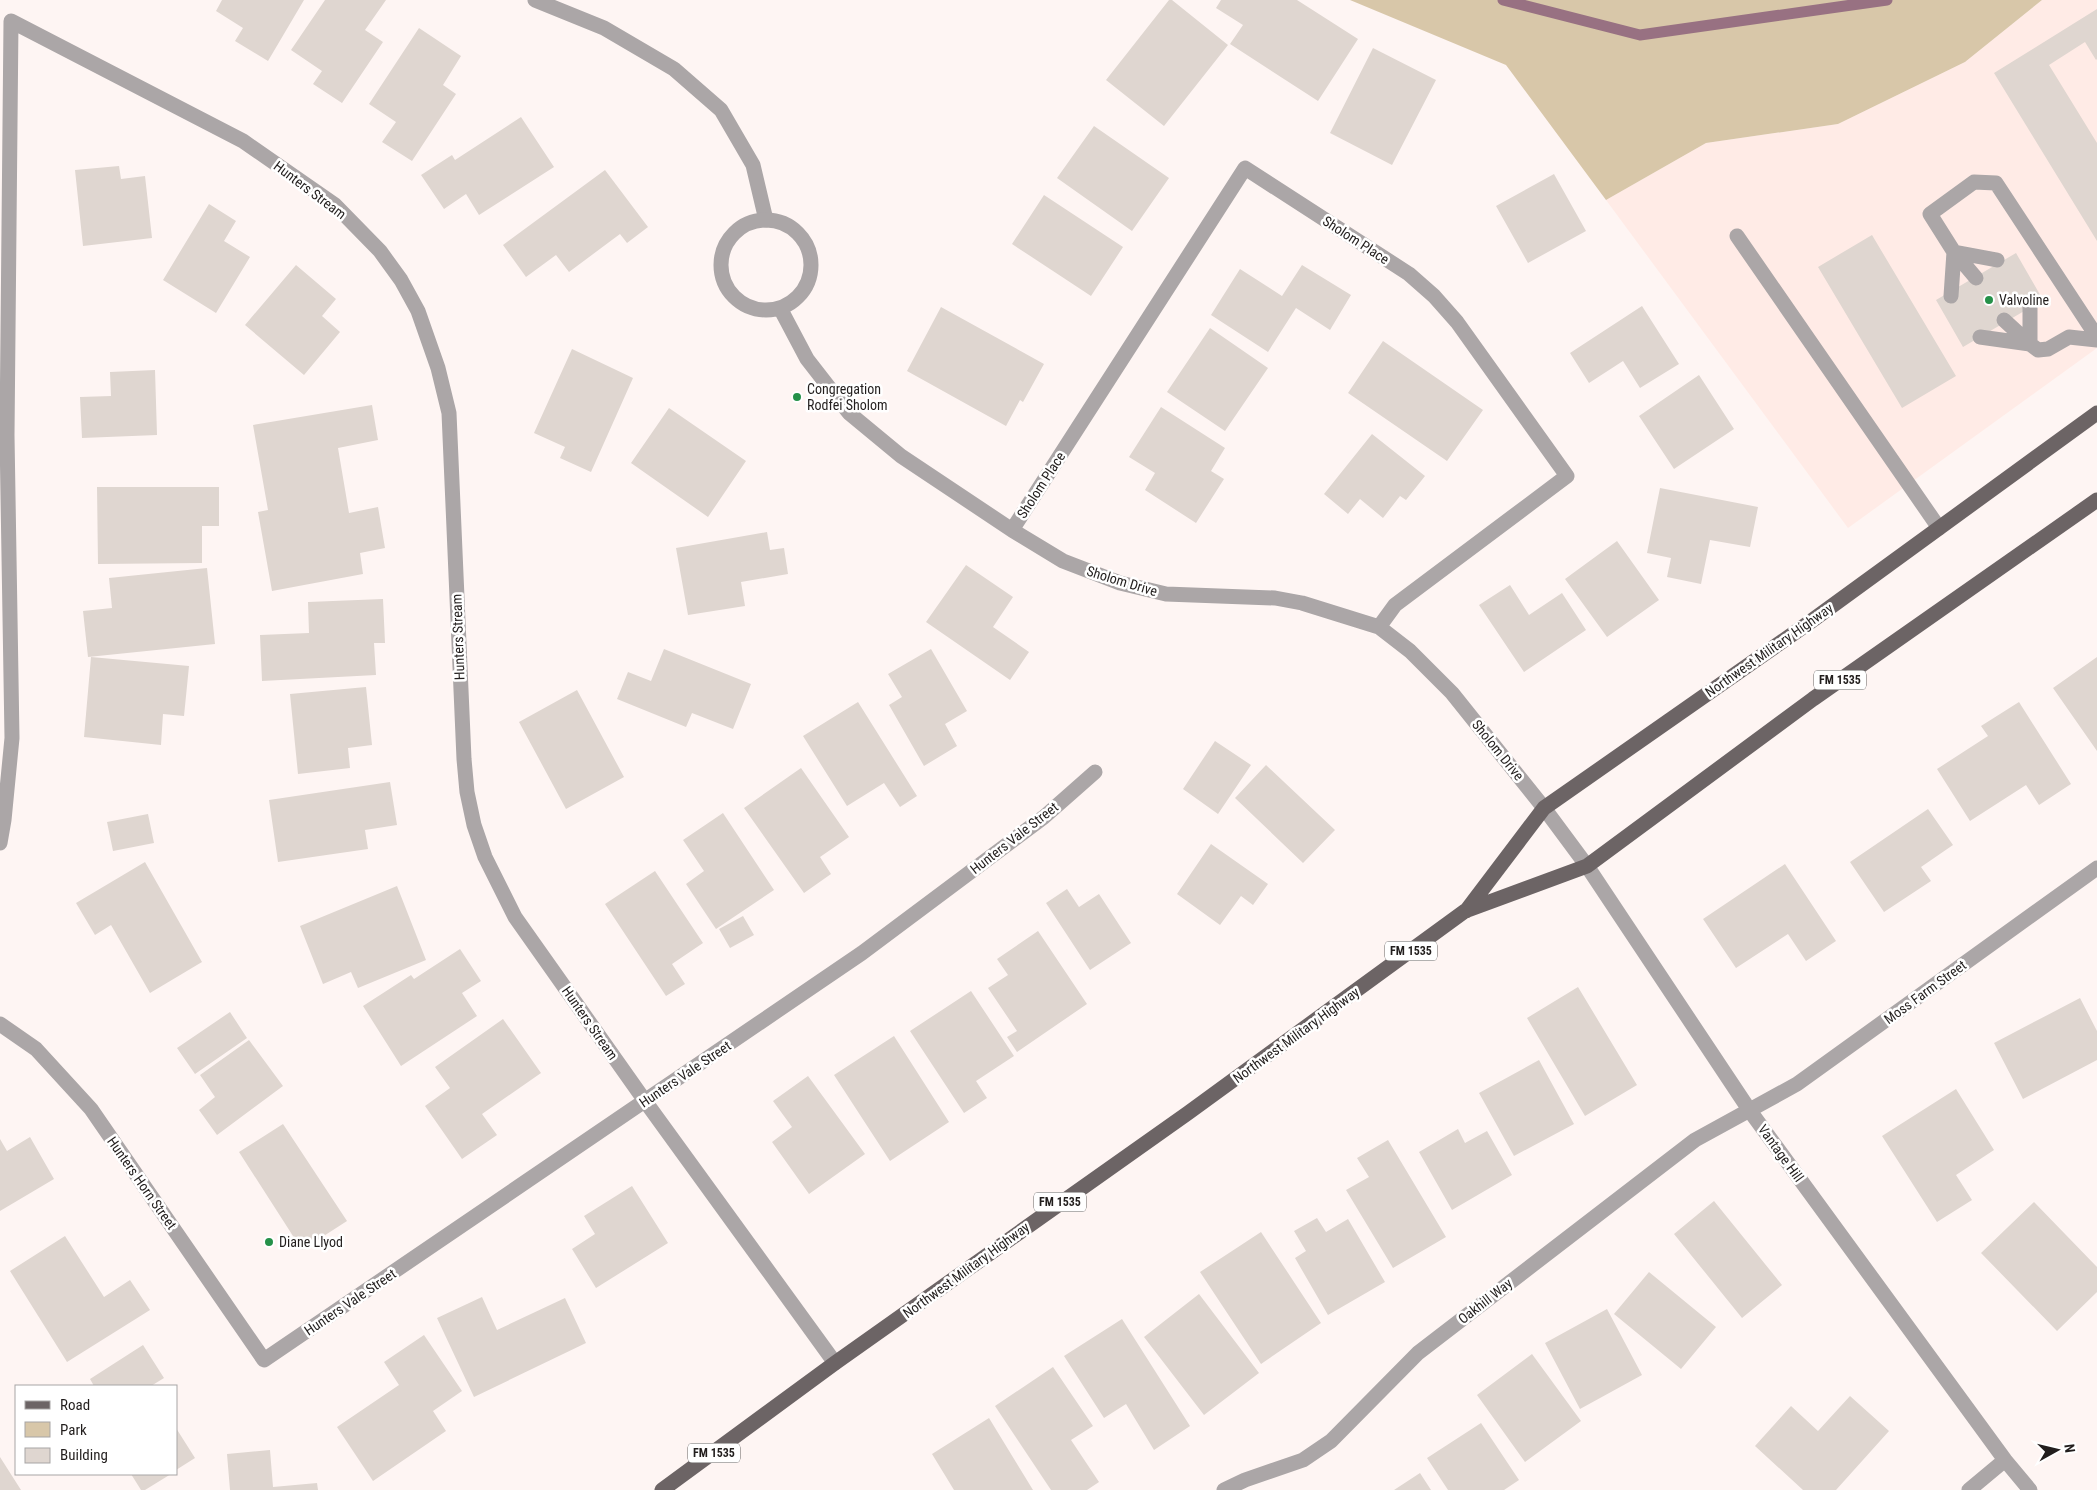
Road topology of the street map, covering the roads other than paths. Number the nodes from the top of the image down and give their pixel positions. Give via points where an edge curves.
1 (535, 0) edge
2 (766, 220) junction
3 (1737, 236) dead end
4 (1954, 252) junction
5 (1997, 260) dead end
6 (1976, 278) dead end
7 (1951, 296) dead end
8 (2030, 304) dead end
9 (780, 308) junction
10 (2004, 320) dead end
11 (1980, 337) dead end
12 (2097, 339) edge
13 (2030, 344) junction
14 (2097, 413) edge
15 (2097, 500) edge
16 (1940, 528) junction
17 (1012, 530) junction
18 (1379, 627) junction
19 (1094, 772) dead end
20 (1544, 808) junction
21 (0, 842) edge
22 (1587, 866) junction
23 (2097, 868) edge
24 (1465, 911) junction
25 (0, 1024) edge
26 (645, 1101) junction
27 (1750, 1110) junction
28 (264, 1360) joint
29 (836, 1363) junction
30 (2005, 1460) junction
31 (662, 1490) edge
32 (1224, 1490) edge
33 (1969, 1490) edge
34 (2030, 1490) edge

1 - 2 street via 604,28 674,69 721,110 752,165
2 - 9 street via 786,224 800,235 808,250 811,268 807,285 796,299
2 - 9 street via 751,222 735,231 725,245 720,262 723,280 732,295 746,306 763,311
3 - 16 street
4 - 5 street
4 - 6 street
4 - 7 street
4 - 12 street via 1930,214 1974,182 1996,183
8 - 13 street
9 - 17 street, Sholom Drive via 808,359 849,413 901,456
10 - 13 street
11 - 13 street
12 - 13 street via 2069,337 2048,349 2038,350
14 - 16 main road, Northwest Military Highway / FM 1535
15 - 22 main road, Northwest Military Highway / FM 1535 via 1813,699
16 - 20 main road, Northwest Military Highway / FM 1535
17 - 18 street, Sholom Drive via 1063,561 1120,583 1166,594 1275,598
17 - 18 street, Sholom Place via 1245,168 1409,274 1434,296 1457,322 1567,476 1395,605
18 - 20 street, Sholom Drive via 1410,651 1452,693
19 - 26 street, Hunters Vale Street via 1044,818 862,953
20 - 22 street, Vantage Hill
20 - 24 main road, Northwest Military Highway / FM 1535
21 - 26 street, Hunters Stream via 12,738 7,436 11,21 243,140 335,205 380,250 401,280 418,311 438,368 449,413 464,759 474,825 485,857 515,917
22 - 24 main road, Northwest Military Highway / FM 1535
22 - 27 street, Vantage Hill
23 - 27 street, Moss Farm Street via 1798,1084
24 - 29 main road, Northwest Military Highway / FM 1535
25 - 28 street, Hunters Horn Street via 36,1048 91,1109
26 - 28 street, Hunters Vale Street
26 - 29 street, Hunters Stream
27 - 30 street, Vantage Hill
27 - 32 street, Oakhill Way via 1695,1140 1418,1353 1331,1441 1303,1460
29 - 31 main road, Northwest Military Highway / FM 1535
30 - 33 street
30 - 34 street, Vantage Hill

